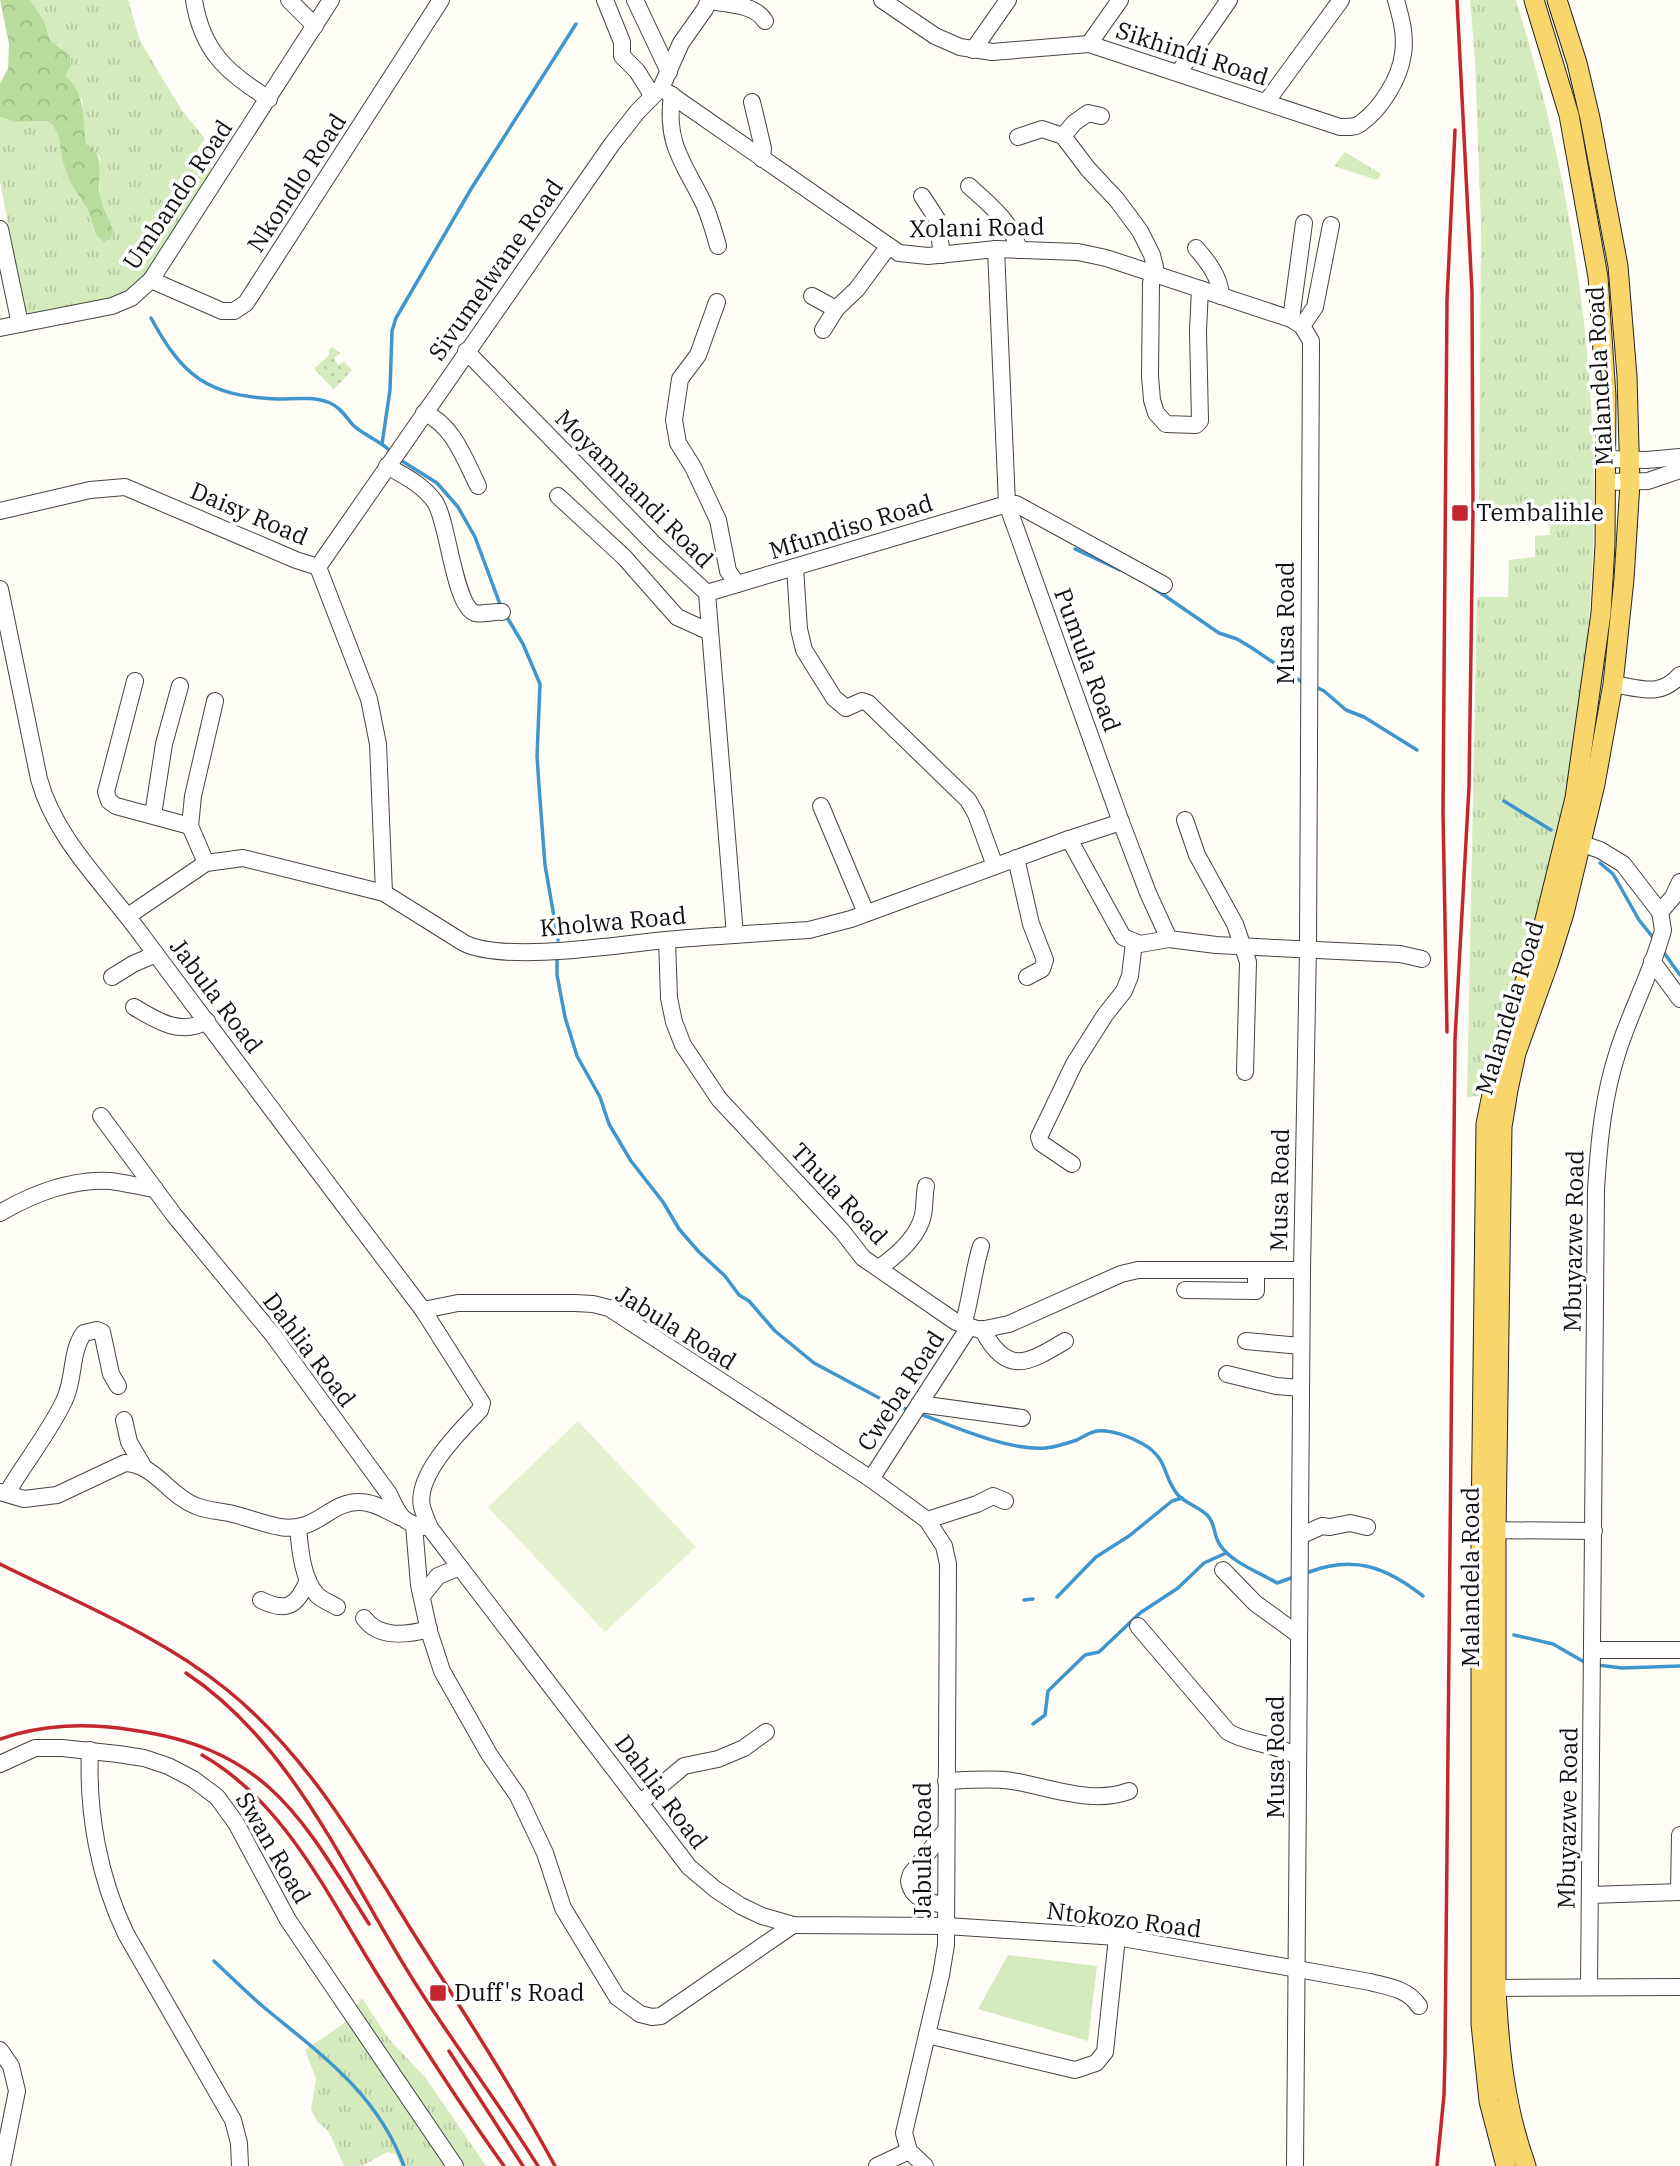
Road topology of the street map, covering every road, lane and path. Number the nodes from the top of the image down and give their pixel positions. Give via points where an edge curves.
1 (194, 0) edge
2 (289, 0) edge
3 (331, 0) edge
4 (441, 0) edge
5 (605, 0) edge
6 (635, 0) edge
7 (1008, 0) edge
8 (1120, 0) edge
9 (1229, 0) edge
10 (1341, 0) edge
11 (1396, 0) edge
12 (1534, 0) edge
13 (1557, 0) edge
14 (709, 1) edge
15 (890, 2) edge
16 (765, 21) dead end
17 (315, 26) junction
18 (1089, 44) junction
19 (973, 50) junction
20 (669, 72) junction
21 (1179, 72) junction
22 (662, 93) junction
23 (269, 99) junction
24 (1266, 101) junction
25 (752, 102) dead end
26 (1101, 116) dead end
27 (1063, 136) junction
28 (1018, 137) dead end
29 (762, 159) junction
30 (969, 186) dead end
31 (922, 196) dead end
32 (1304, 223) dead end
33 (1331, 225) dead end
34 (0, 229) edge
35 (718, 246) dead end
36 (888, 247) junction
37 (1196, 248) dead end
38 (996, 249) junction
39 (1019, 250) junction
40 (942, 254) junction
41 (1154, 273) junction
42 (151, 280) junction
43 (1200, 289) junction
44 (812, 296) dead end
45 (1222, 296) junction
46 (717, 302) dead end
47 (836, 309) junction
48 (1297, 322) junction
49 (20, 324) junction
50 (0, 328) edge
51 (823, 330) dead end
52 (466, 351) junction
53 (424, 413) junction
54 (1680, 457) edge
55 (1605, 459) junction
56 (1630, 461) junction
57 (387, 466) junction
58 (1680, 470) edge
59 (1605, 482) junction
60 (1630, 483) junction
61 (478, 486) dead end
62 (558, 496) dead end
63 (1007, 504) junction
64 (0, 511) edge
65 (318, 567) junction
66 (795, 567) junction
67 (737, 584) junction
68 (1164, 585) dead end
69 (0, 589) edge
70 (707, 593) junction
71 (502, 612) dead end
72 (710, 632) junction
73 (1680, 675) edge
74 (135, 681) dead end
75 (1613, 684) junction
76 (180, 686) dead end
77 (215, 701) dead end
78 (821, 806) dead end
79 (153, 816) junction
80 (1185, 820) dead end
81 (1121, 822) junction
82 (190, 826) junction
83 (1069, 839) junction
84 (1574, 841) junction
85 (1017, 858) junction
86 (206, 863) junction
87 (995, 866) junction
88 (1680, 882) edge
89 (384, 893) junction
90 (866, 912) junction
91 (1660, 912) junction
92 (128, 916) junction
93 (735, 934) junction
94 (1169, 939) junction
95 (667, 940) junction
96 (1134, 942) junction
97 (1244, 945) junction
98 (1308, 948) junction
99 (1656, 951) junction
100 (156, 954) junction
101 (1422, 959) dead end
102 (112, 977) dead end
103 (1027, 977) dead end
104 (1680, 999) edge
105 (134, 1007) dead end
106 (207, 1021) junction
107 (1245, 1072) dead end
108 (101, 1116) dead end
109 (1072, 1164) dead end
110 (926, 1186) dead end
111 (155, 1189) junction
112 (0, 1213) edge
113 (981, 1246) dead end
114 (879, 1268) junction
115 (1256, 1270) junction
116 (1302, 1270) junction
117 (1185, 1290) dead end
118 (423, 1310) junction
119 (971, 1327) junction
120 (1065, 1341) dead end
121 (1246, 1341) dead end
122 (1301, 1346) junction
123 (1227, 1374) dead end
124 (118, 1386) dead end
125 (1301, 1388) junction
126 (919, 1404) junction
127 (1022, 1418) dead end
128 (124, 1420) dead end
129 (142, 1466) junction
130 (871, 1479) junction
131 (3, 1492) edge
132 (1005, 1501) dead end
133 (400, 1517) junction
134 (927, 1520) junction
135 (422, 1527) junction
136 (1367, 1527) dead end
137 (298, 1528) junction
138 (1488, 1530) junction
139 (1594, 1531) junction
140 (1300, 1536) junction
141 (460, 1567) junction
142 (1223, 1570) dead end
143 (308, 1580) junction
144 (422, 1596) junction
145 (261, 1601) dead end
146 (337, 1606) dead end
147 (364, 1618) dead end
148 (1138, 1626) dead end
149 (429, 1629) junction
150 (1299, 1635) junction
151 (1680, 1650) edge
152 (1592, 1660) junction
153 (766, 1732) dead end
154 (90, 1751) junction
155 (1298, 1758) junction
156 (0, 1764) edge
157 (946, 1781) junction
158 (1129, 1791) dead end
159 (640, 1803) junction
160 (946, 1830) junction
161 (1680, 1835) edge
162 (1679, 1892) edge
163 (1590, 1895) junction
164 (946, 1905) junction
165 (793, 1924) junction
166 (946, 1926) junction
167 (1117, 1937) junction
168 (1296, 1967) junction
169 (1588, 1986) junction
170 (1680, 1987) edge
171 (1488, 1988) junction
172 (1419, 2006) dead end
173 (928, 2035) junction
174 (0, 2050) edge
175 (4, 2129) edge
176 (909, 2151) junction
177 (2, 2166) edge
178 (240, 2166) edge
179 (456, 2166) edge
180 (877, 2166) edge
181 (925, 2166) edge
182 (1295, 2166) edge
183 (1506, 2166) edge
184 (1526, 2166) edge

1 - 23 street via 201,30 226,69
2 - 17 street
3 - 17 street, Umbando Road
4 - 42 street, Nkondlo Road via 246,303 234,311 222,311
5 - 22 street via 622,42 622,56
6 - 20 street
7 - 19 street
8 - 18 street
9 - 21 street
10 - 24 street
11 - 24 street, Sikhindi Road via 1403,55 1385,97 1360,125 1340,127
12 - 55 main road, Malandela Road via 1569,115 1591,231 1602,328
13 - 56 main road, Malandela Road via 1590,118 1618,266
14 - 16 street via 756,12
14 - 20 street, Sivumelwane Road via 681,43
15 - 19 street, Sikhindi Road via 935,36
17 - 23 street, Umbando Road
18 - 19 street, Sikhindi Road
18 - 21 street, Sikhindi Road
20 - 22 street, Sivumelwane Road
21 - 24 street, Sikhindi Road
22 - 29 street, Xolani Road
22 - 35 street via 670,132
22 - 52 street, Sivumelwane Road via 612,144
23 - 42 street, Umbando Road
25 - 29 street
26 - 27 street via 1088,113
27 - 28 street via 1042,129
27 - 41 street via 1140,231 1152,255
29 - 36 street, Xolani Road
30 - 39 street via 1006,223
31 - 40 street via 937,219
32 - 48 street, Musa Road
33 - 48 street via 1315,307
34 - 49 street
36 - 40 street, Xolani Road via 912,255
36 - 47 street
37 - 45 street via 1212,269
38 - 39 street, Xolani Road
38 - 40 street, Xolani Road
38 - 63 street, Pumula Road
39 - 41 street, Xolani Road via 1078,252
41 - 43 street, Xolani Road
41 - 43 street via 1152,400 1166,424 1196,425 1200,421
42 - 49 street, Umbando Road via 131,298 112,306
43 - 45 street, Xolani Road
44 - 47 street
45 - 48 street, Xolani Road
46 - 67 street via 698,355 680,379 674,420 678,443 718,520 729,571
47 - 51 street
48 - 98 street, Musa Road via 1311,341
49 - 50 street, Umbando Road
52 - 53 street, Sivumelwane Road
52 - 70 street, Moyamnandi Road
53 - 57 street, Sivumelwane Road
53 - 61 street via 448,430
54 - 56 street
55 - 56 street
55 - 59 main road, Malandela Road
56 - 60 main road, Malandela Road
57 - 65 street, Sivumelwane Road
57 - 71 street via 418,484 442,515 454,575 470,610
58 - 60 street
59 - 60 street
59 - 84 main road, Malandela Road via 1601,613 1578,775
60 - 75 main road, Malandela Road
62 - 72 street via 624,557 677,617
63 - 66 street, Mfundiso Road
63 - 68 street via 1025,507
63 - 81 street, Pumula Road
64 - 65 street, Daisy Road via 90,489 125,487
65 - 89 street, Daisy Road via 369,699 378,744
66 - 67 street, Mfundiso Road
66 - 87 street via 802,643 834,698 846,708 868,703 968,800
67 - 70 street, Mfundiso Road
69 - 92 street, Jabula Road via 45,800 67,838
70 - 72 street, Moyamnandi Road
72 - 93 street, Moyamnandi Road
73 - 75 street via 1656,691
74 - 79 street via 106,792 116,806
75 - 84 main road, Malandela Road
76 - 79 street via 164,744
77 - 82 street
78 - 90 street
79 - 82 street
80 - 97 street via 1197,855
81 - 83 street, Kholwa Road
81 - 94 street, Pumula Road
82 - 86 street
83 - 85 street, Kholwa Road
83 - 96 street via 1116,929
84 - 91 street via 1623,864
84 - 138 main road, Malandela Road via 1501,1050 1486,1124
85 - 87 street, Kholwa Road
85 - 103 street via 1031,924 1045,960 1042,969
86 - 89 street, Kholwa Road via 243,858
86 - 92 street, Kholwa Road
87 - 90 street, Kholwa Road
88 - 91 street
89 - 95 street, Kholwa Road via 475,949 537,951
90 - 93 street, Kholwa Road via 809,930
91 - 99 street via 1663,930
92 - 100 street, Jabula Road
93 - 95 street, Kholwa Road
94 - 96 street
94 - 97 street
95 - 114 street, Thula Road via 669,998 683,1045 719,1099 863,1258
96 - 109 street via 1124,991 1072,1068 1039,1137
97 - 98 street
97 - 107 street via 1248,962
98 - 101 street
98 - 116 street, Musa Road
99 - 104 street
99 - 139 street, Mbuyazwe Road via 1618,1052 1598,1150
100 - 102 street
100 - 106 street, Jabula Road
105 - 106 street via 155,1028 196,1027
106 - 118 street, Jabula Road
108 - 111 street, Dahlia Road
110 - 114 street via 919,1225 904,1247
111 - 112 street via 93,1181 38,1192
111 - 133 street, Dahlia Road via 272,1335
113 - 119 street, Cweba Road via 969,1306
114 - 119 street, Thula Road
115 - 116 street
115 - 117 street via 1255,1291
115 - 119 street via 1138,1270 1009,1324
116 - 122 street, Musa Road
118 - 130 street, Jabula Road via 458,1303 575,1303 609,1308
118 - 135 street, Dahlia Road via 482,1404 445,1447 428,1479 422,1498
119 - 120 street, Thula Road via 998,1354 1026,1362
119 - 126 street, Cweba Road
121 - 122 street
122 - 125 street, Musa Road
123 - 125 street
124 - 131 street via 102,1332 84,1333 65,1400
125 - 140 street, Musa Road
126 - 127 street
126 - 130 street, Cweba Road
128 - 129 street
129 - 131 street via 125,1463 57,1495 24,1499
129 - 137 street via 197,1506
130 - 134 street, Jabula Road
132 - 134 street via 993,1496
133 - 135 street, Dahlia Road
133 - 137 street via 358,1501
134 - 157 street, Jabula Road via 944,1546 948,1564
135 - 141 street, Dahlia Road
135 - 144 street
136 - 140 street via 1350,1523 1322,1526
137 - 143 street
138 - 139 street
138 - 171 main road, Malandela Road
139 - 152 street, Mbuyazwe Road
140 - 150 street, Musa Road
141 - 144 street via 438,1576
141 - 159 street, Dahlia Road
142 - 150 street via 1255,1604
143 - 145 street via 289,1605 276,1608
143 - 146 street via 317,1595
144 - 149 street
147 - 149 street via 396,1635
148 - 155 street via 1228,1732 1280,1747
149 - 165 street via 442,1671 518,1796 545,1853 563,1908 627,2006 652,2017 670,2012
150 - 155 street, Musa Road
151 - 152 street
152 - 163 street, Mbuyazwe Road
153 - 159 street via 718,1759 684,1766
154 - 156 street, Swan Road via 35,1748
154 - 178 street via 90,1805 113,1907 233,2120
154 - 179 street, Swan Road via 168,1766 217,1797 288,1920
155 - 168 street, Musa Road
157 - 158 street via 1010,1781 1097,1797
157 - 160 street, Jabula Road
159 - 165 street, Dahlia Road via 689,1867 715,1889 762,1916
160 - 164 street, Jabula Road
160 - 164 street via 909,1881 915,1894 928,1903
161 - 162 street
162 - 163 street
163 - 169 street, Mbuyazwe Road
164 - 166 street, Jabula Road
165 - 166 street, Dahlia Road
166 - 167 street, Ntokozo Road
166 - 173 street, Jabula Road via 942,1975
167 - 168 street, Ntokozo Road
167 - 173 street via 1109,2031 1105,2052 1096,2063 1075,2070
168 - 172 street, Ntokozo Road via 1392,1988 1413,1996
168 - 182 street, Musa Road
169 - 170 street
169 - 171 street
171 - 183 main road, Malandela Road via 1483,2063
171 - 184 main road, Malandela Road via 1513,2130
173 - 176 street, Jabula Road via 905,2123
174 - 175 street via 11,2066 17,2091
175 - 177 street
176 - 180 street
176 - 181 street

